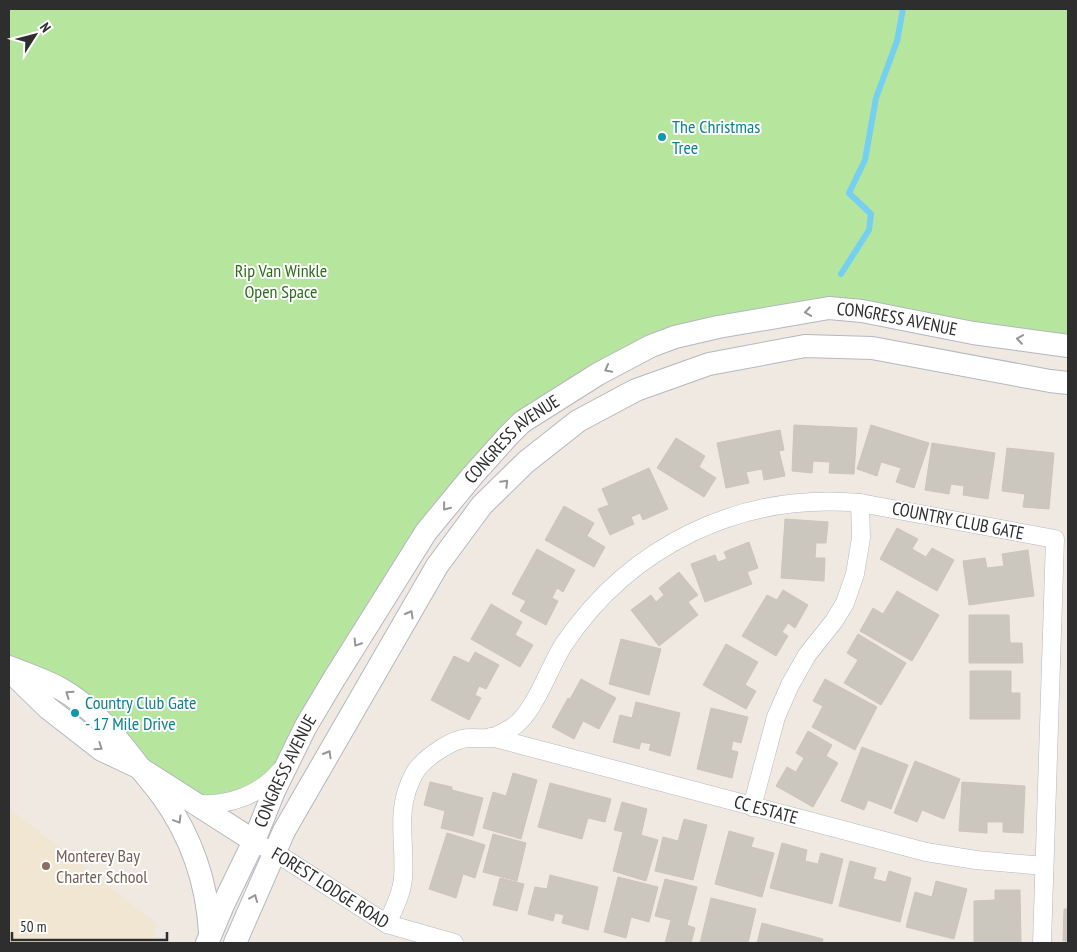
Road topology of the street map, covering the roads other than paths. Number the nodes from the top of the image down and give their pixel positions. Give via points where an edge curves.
1 (1068, 346) edge
2 (1068, 383) edge
3 (860, 503) junction
4 (9, 668) edge
5 (491, 738) junction
6 (292, 755) junction
7 (138, 767) junction
8 (196, 804) junction
9 (752, 807) junction
10 (254, 841) junction
11 (275, 853) junction
12 (1044, 866) junction
13 (387, 924) junction
14 (209, 939) edge
15 (235, 943) edge
16 (454, 943) edge
17 (1042, 943) edge

1 -> 6 street, CONGRESS AVENUE via 829,308 718,327 651,346 598,374 522,422 508,436 426,532 334,679
11 -> 2 street, CONGRESS AVENUE via 284,831 438,566 482,505 526,462 578,421 636,390 709,364 805,346 872,348
3 - 5 street, COUNTRY CLUB GATE via 831,500 770,507 734,515 667,545 635,568 586,616 564,645 529,709 514,726
3 - 9 street via 861,538 855,574 845,603 807,655 790,685 776,717
3 - 12 street, COUNTRY CLUB GATE via 1055,539
4 - 7 street, FOREST LODGE ROAD via 68,724 102,750
5 - 9 street, CC ESTATE
5 - 13 street, COUNTRY CLUB GATE via 462,739 444,747 415,772 402,812 403,879
6 - 8 street via 261,789 228,802
6 - 10 street, CONGRESS AVENUE
7 - 8 street, FOREST LODGE ROAD
7 -> 14 street via 163,796 194,852 209,906
8 - 10 street, FOREST LODGE ROAD
9 - 12 street, CC ESTATE via 926,852
10 - 11 street, FOREST LODGE ROAD
10 - 14 street, CONGRESS AVENUE
11 - 13 street, FOREST LODGE ROAD
15 -> 11 street, CONGRESS AVENUE
12 - 17 street
13 - 16 street, FOREST LODGE ROAD

